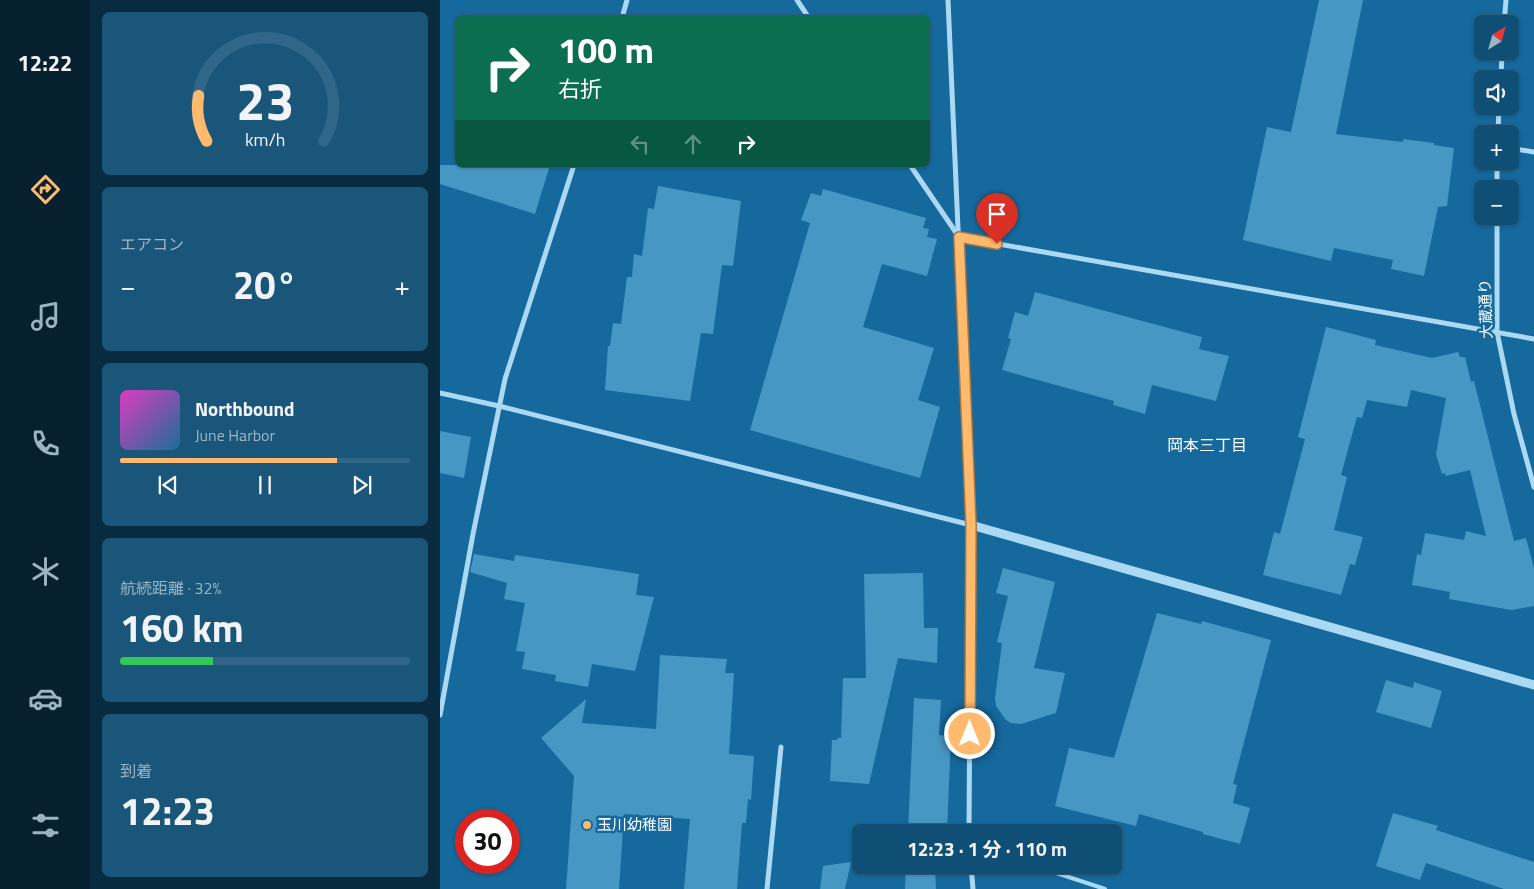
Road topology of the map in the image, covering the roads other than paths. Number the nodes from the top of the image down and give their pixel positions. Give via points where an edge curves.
1 (627, 0) edge
2 (798, 0) edge
3 (948, 0) edge
4 (1506, 0) edge
5 (623, 15) edge
6 (807, 15) edge
7 (1505, 15) edge
8 (1519, 150) edge
9 (1534, 152) edge
10 (573, 167) edge
11 (911, 167) edge
12 (1497, 225) edge
13 (959, 237) junction
14 (1497, 332) junction
15 (1534, 339) edge
16 (440, 393) edge
17 (498, 406) junction
18 (1534, 487) edge
19 (971, 525) junction
20 (1534, 685) edge
21 (440, 715) edge
22 (781, 747) dead end
23 (969, 824) edge
24 (972, 874) edge
25 (1059, 874) edge
26 (767, 889) edge
27 (973, 889) edge
28 (1105, 889) edge

1 - 5 street
2 - 6 street
3 - 13 street
4 - 7 street
8 - 9 street
10 - 17 street
11 - 13 street
12 - 14 street, 大蔵通り
13 - 14 street
13 - 19 street
14 - 15 street
14 - 18 street, 大蔵通り via 1514,414
16 - 17 street
17 - 19 street
17 - 21 street
19 - 20 street
19 - 23 street
22 - 26 street
24 - 27 street
25 - 28 lane

